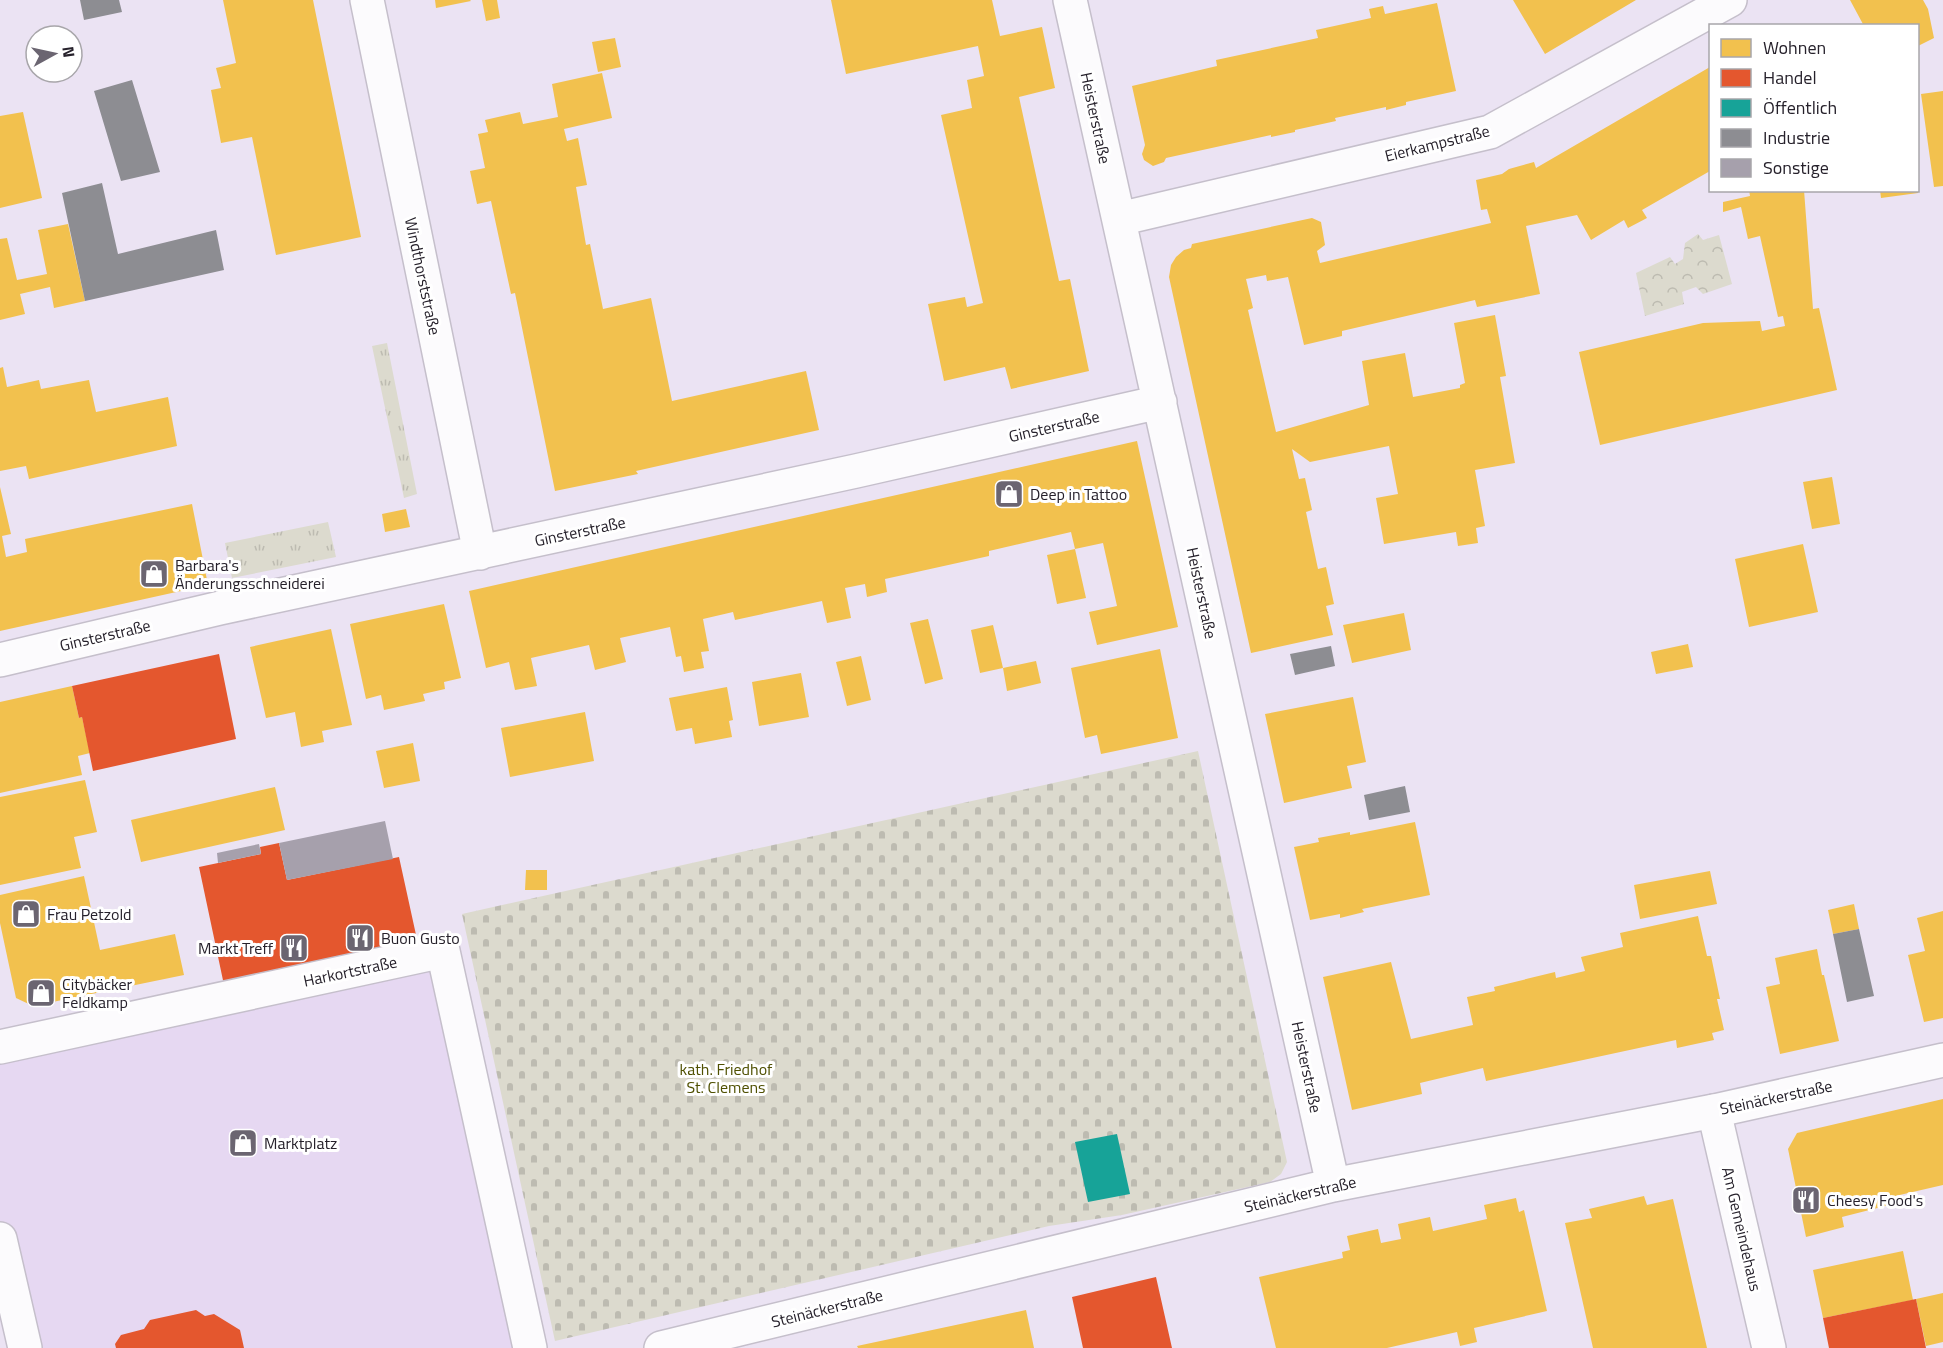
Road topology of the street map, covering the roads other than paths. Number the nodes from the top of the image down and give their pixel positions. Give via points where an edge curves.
1 (367, 0) edge
2 (1070, 0) edge
3 (1730, 0) edge
4 (1119, 219) junction
5 (1160, 402) junction
6 (480, 553) junction
7 (0, 660) edge
8 (0, 1047) edge
9 (1943, 1060) edge
10 (1714, 1111) junction
11 (1333, 1185) junction
12 (0, 1239) edge
13 (25, 1348) edge
14 (530, 1348) edge
15 (661, 1348) edge
16 (1769, 1348) edge

1 - 6 street, Windthorststraße
2 - 4 street, Heisterstraße
3 - 4 street, Eierkampstraße via 1490,132
4 - 5 street, Heisterstraße
5 - 6 street, Ginsterstraße
5 - 11 street, Heisterstraße
6 - 7 street, Ginsterstraße
8 - 14 street, Harkortstraße via 443,951
9 - 10 street, Steinäckerstraße
10 - 11 street, Steinäckerstraße
10 - 16 street, Am Gemeindehaus
11 - 15 street, Steinäckerstraße
12 - 13 street

